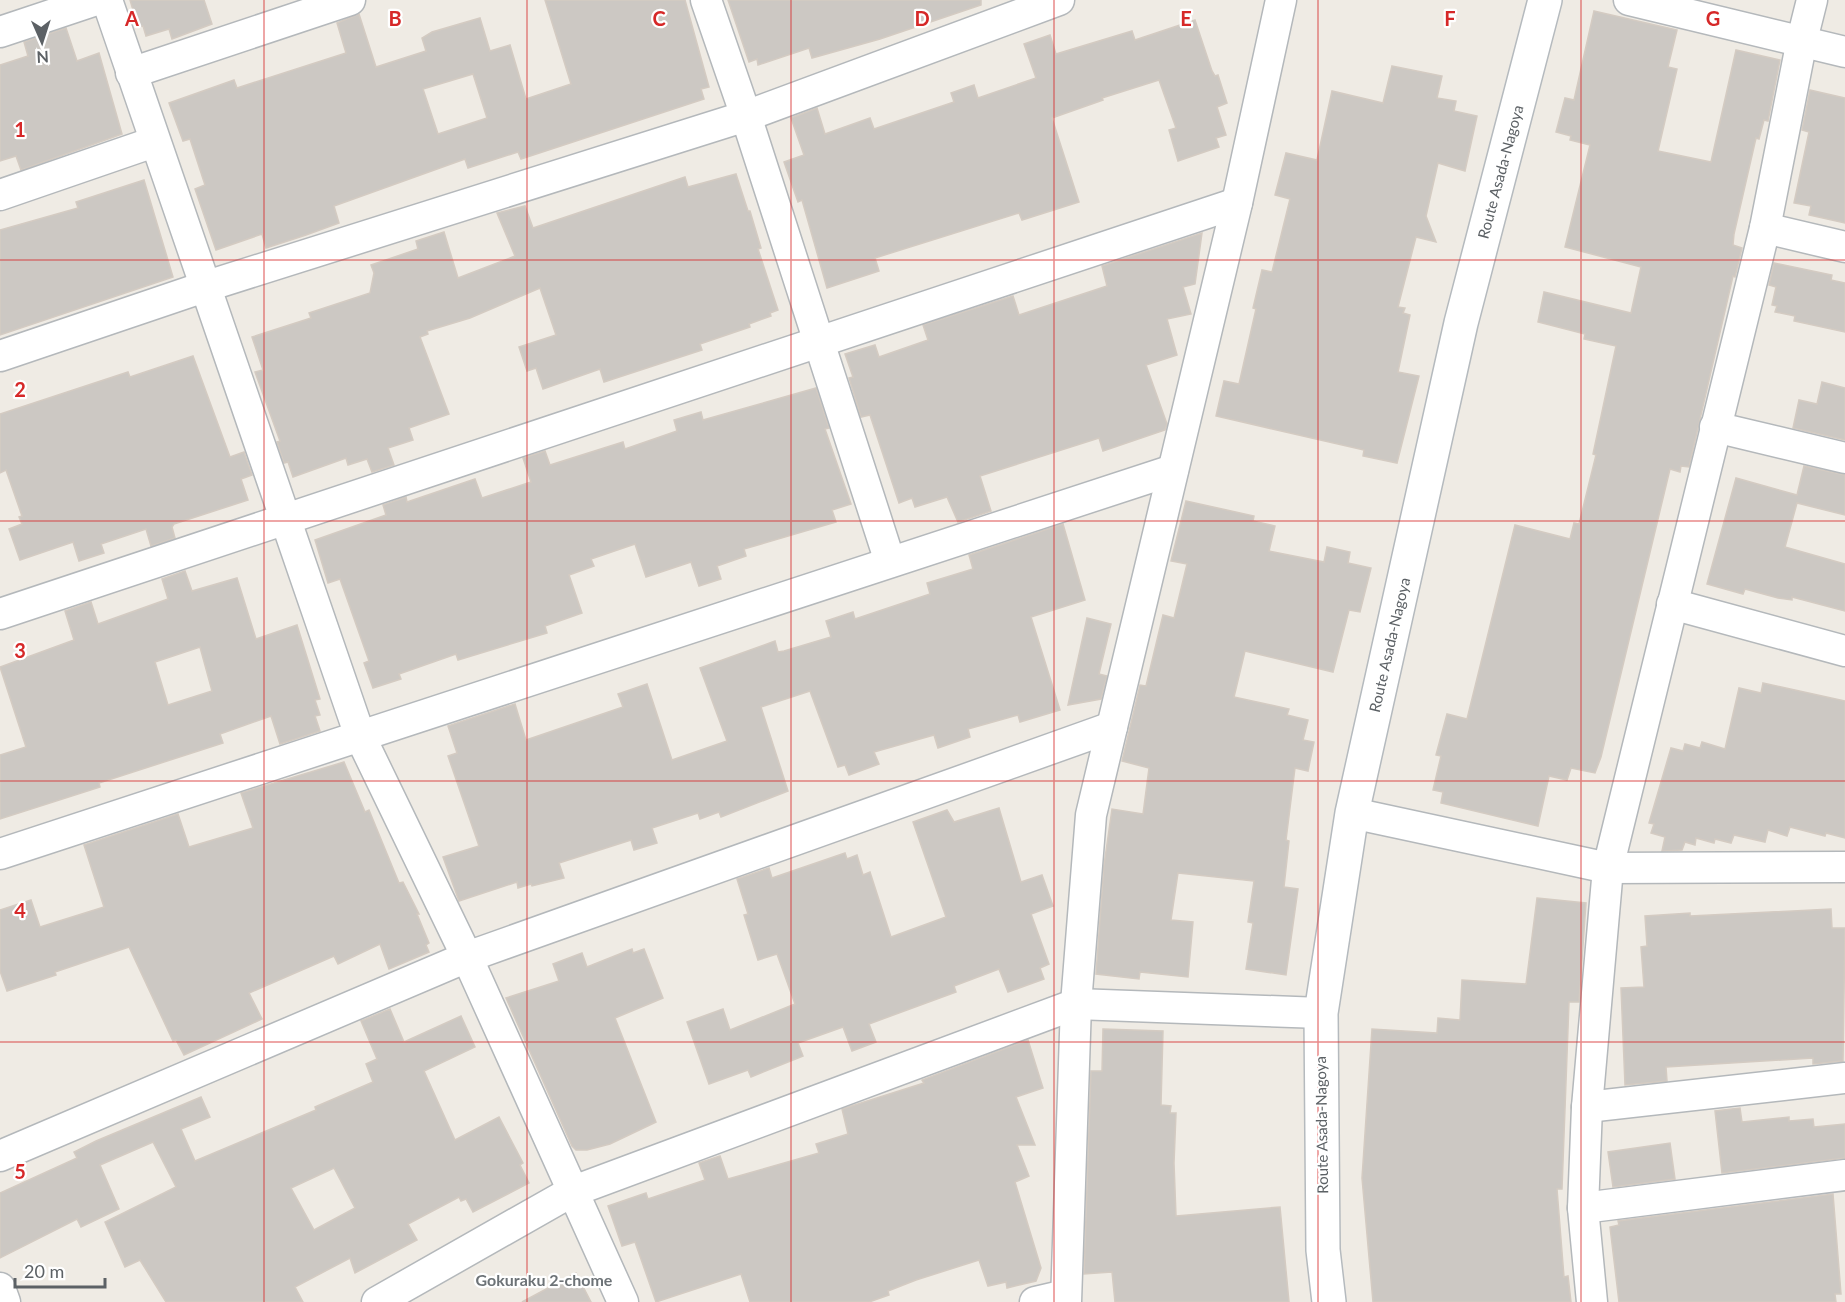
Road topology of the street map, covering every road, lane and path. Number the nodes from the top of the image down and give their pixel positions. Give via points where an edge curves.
1 (96, 0) edge
2 (106, 0) edge
3 (350, 0) edge
4 (705, 0) edge
5 (1281, 0) edge
6 (1545, 0) edge
7 (1629, 0) edge
8 (1812, 0) edge
9 (1045, 2) edge
10 (0, 32) edge
11 (1802, 40) junction
12 (1845, 52) edge
13 (131, 73) junction
14 (746, 116) junction
15 (154, 142) junction
16 (0, 195) edge
17 (1237, 203) junction
18 (1765, 228) junction
19 (1845, 247) edge
20 (204, 287) junction
21 (818, 342) junction
22 (0, 356) edge
23 (1715, 427) junction
24 (1845, 458) edge
25 (1173, 470) junction
26 (286, 519) junction
27 (890, 562) junction
28 (1672, 604) junction
29 (0, 614) edge
30 (1845, 651) edge
31 (1112, 728) junction
32 (360, 736) junction
33 (1352, 813) junction
34 (0, 854) edge
35 (1845, 867) edge
36 (1608, 868) junction
37 (467, 957) junction
38 (1076, 1004) junction
39 (1321, 1013) junction
40 (1845, 1078) edge
41 (1587, 1107) junction
42 (0, 1156) edge
43 (1845, 1175) edge
44 (572, 1192) junction
45 (1583, 1208) junction
46 (0, 1288) edge
47 (1066, 1298) edge
48 (5, 1302) edge
49 (377, 1302) edge
50 (623, 1302) edge
51 (1035, 1302) edge
52 (1329, 1302) edge
53 (1592, 1302) edge

1 - 10 street
2 - 13 street
3 - 13 street
4 - 14 street
5 - 17 street
6 - 33 main road, Route Asada-Nagoya via 1461,324
7 - 11 street
8 - 11 street
9 - 14 street
11 - 12 street
11 - 18 street
13 - 15 street
14 - 20 street
14 - 21 street
15 - 16 street
15 - 20 street
17 - 21 street
17 - 25 street
18 - 19 street
18 - 23 street
20 - 22 street
20 - 26 street
21 - 26 street
21 - 27 street
23 - 24 street
23 - 28 street
25 - 27 street
25 - 31 street
26 - 29 street
26 - 32 street
27 - 32 street
28 - 30 street
28 - 36 street
31 - 37 street
31 - 38 street via 1091,815
32 - 34 street
32 - 37 street
33 - 36 street
33 - 39 main road, Route Asada-Nagoya
35 - 36 street
36 - 41 street
37 - 42 street
37 - 44 street
38 - 39 street
38 - 44 street
38 - 47 street
39 - 52 main road, Route Asada-Nagoya via 1323,1250
40 - 41 street
41 - 45 street
43 - 45 street
44 - 49 street
44 - 50 street
45 - 53 street
46 - 48 street
47 - 51 street

